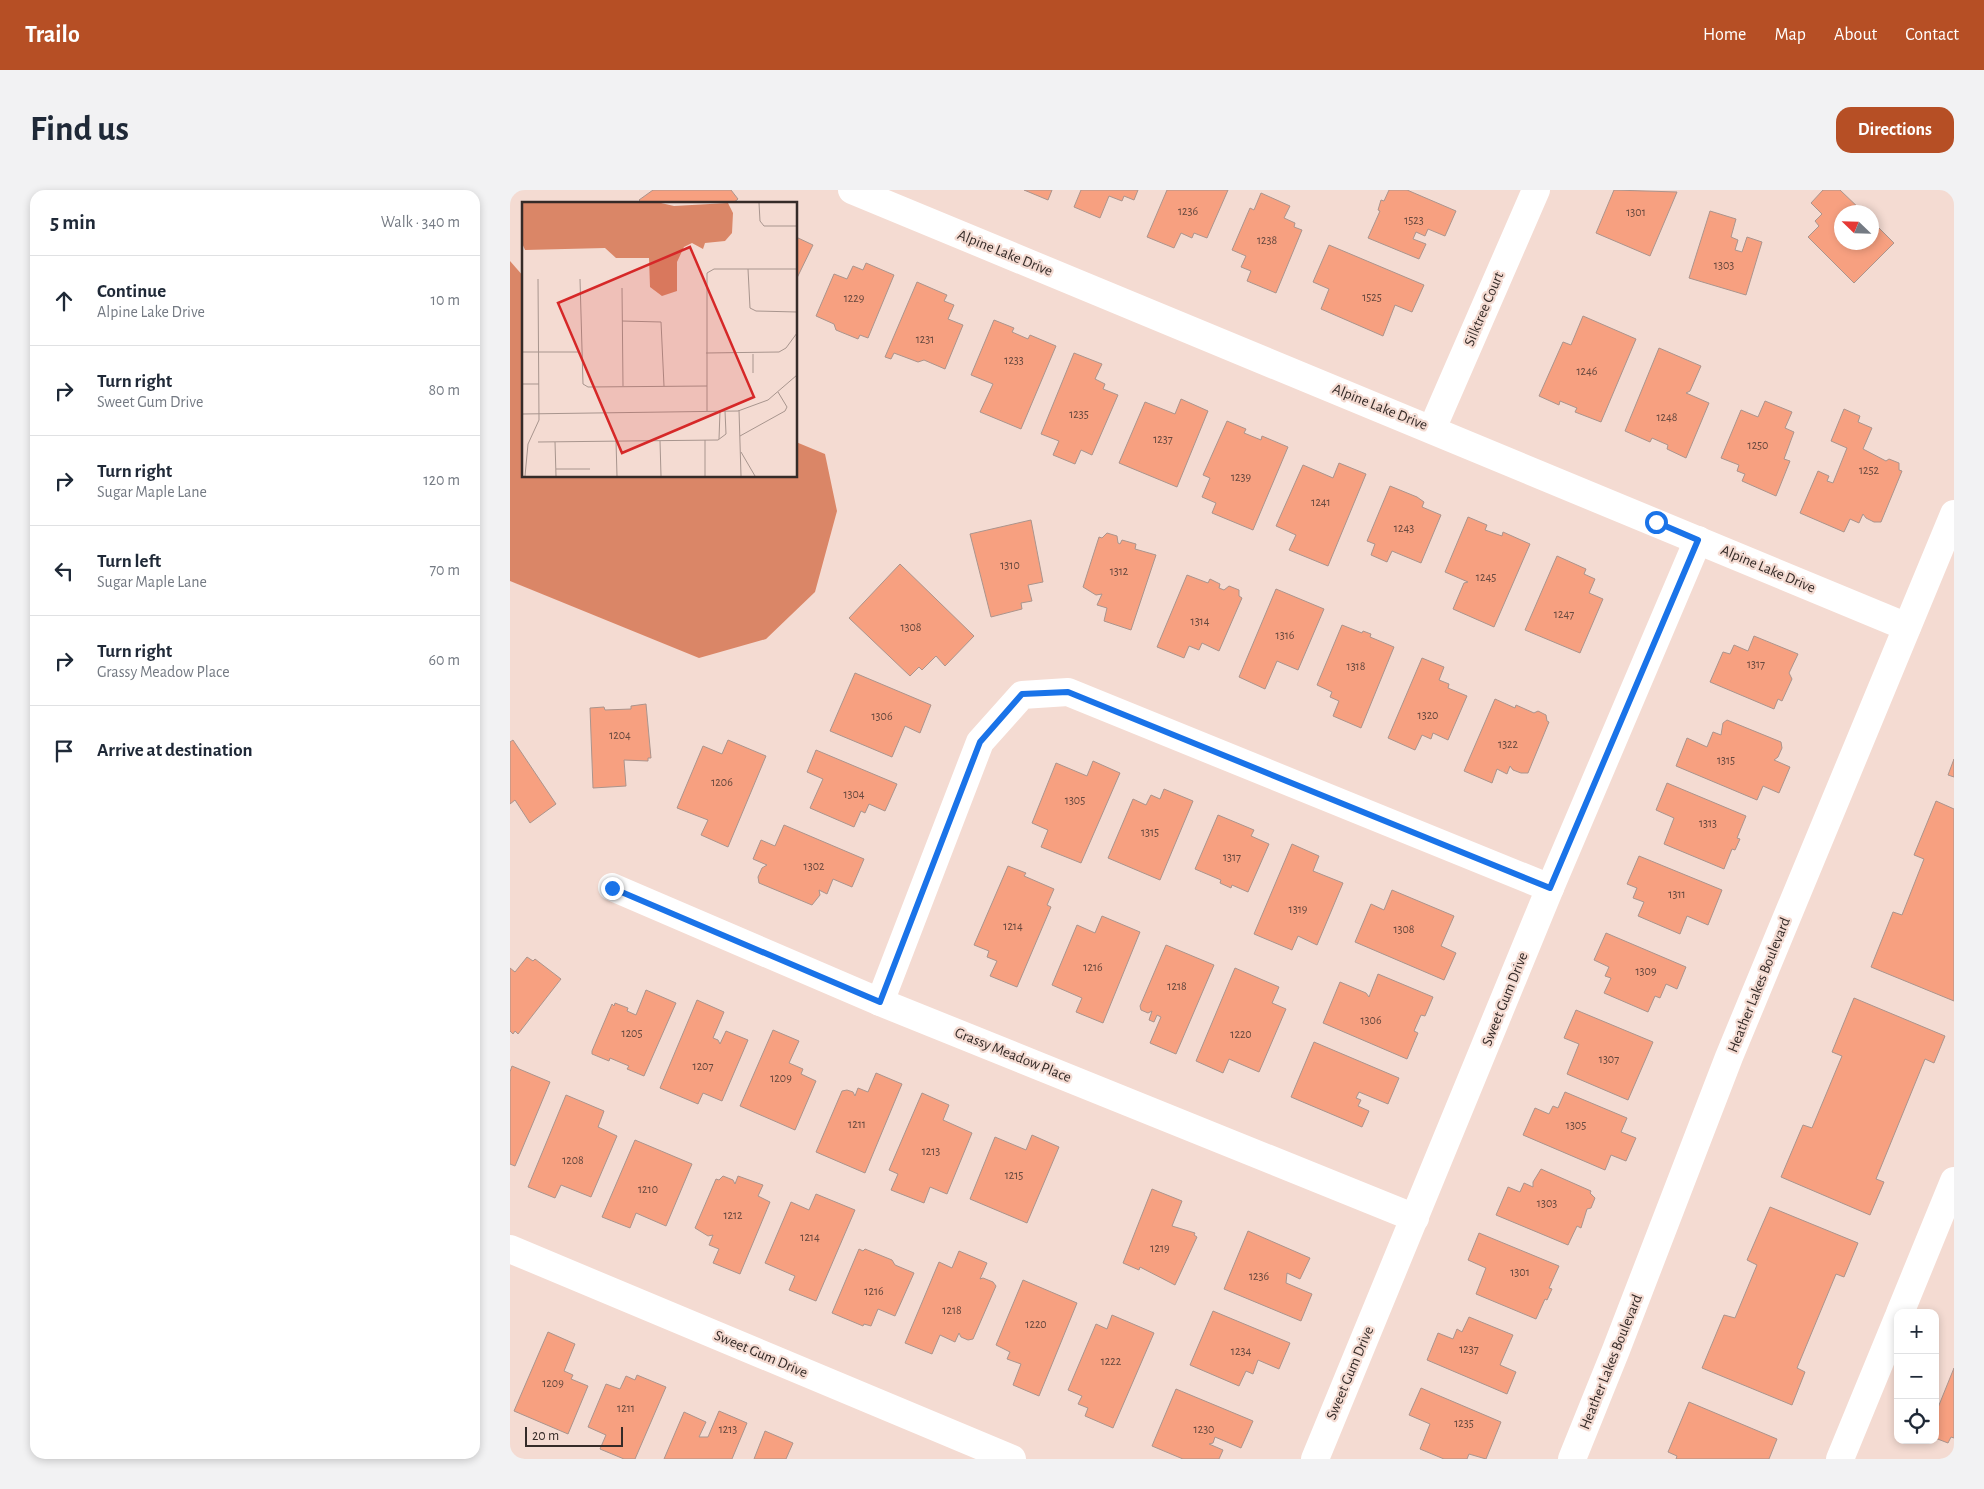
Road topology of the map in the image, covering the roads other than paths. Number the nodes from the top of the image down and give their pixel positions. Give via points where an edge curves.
1 (852, 190) edge
2 (1536, 190) edge
3 (1432, 429) junction
4 (1953, 519) edge
5 (1698, 540) junction
6 (1907, 627) junction
7 (612, 888) dead end
8 (1550, 888) junction
9 (880, 1002) junction
10 (1954, 1181) edge
11 (1415, 1218) junction
12 (510, 1249) edge
13 (1902, 1309) edge
14 (1894, 1328) edge
15 (982, 1454) edge
16 (1012, 1459) edge
17 (1315, 1459) edge
18 (1572, 1459) edge
19 (1840, 1459) edge

1 - 3 street, Alpine Lake Drive
2 - 3 street, Silktree Court
3 - 5 street, Alpine Lake Drive
4 - 6 street, Heather Lakes Boulevard
5 - 6 street, Alpine Lake Drive
5 - 8 street, Sweet Gum Drive
6 - 18 street, Heather Lakes Boulevard via 1729,1058
7 - 9 street, Grassy Meadow Place
8 - 9 street via 1068,692 1022,694 980,742
8 - 11 street, Sweet Gum Drive
9 - 11 street, Grassy Meadow Place
10 - 13 street
11 - 17 street, Sweet Gum Drive
12 - 15 street, Sweet Gum Drive
14 - 19 street
15 - 16 street, Sweet Gum Drive

